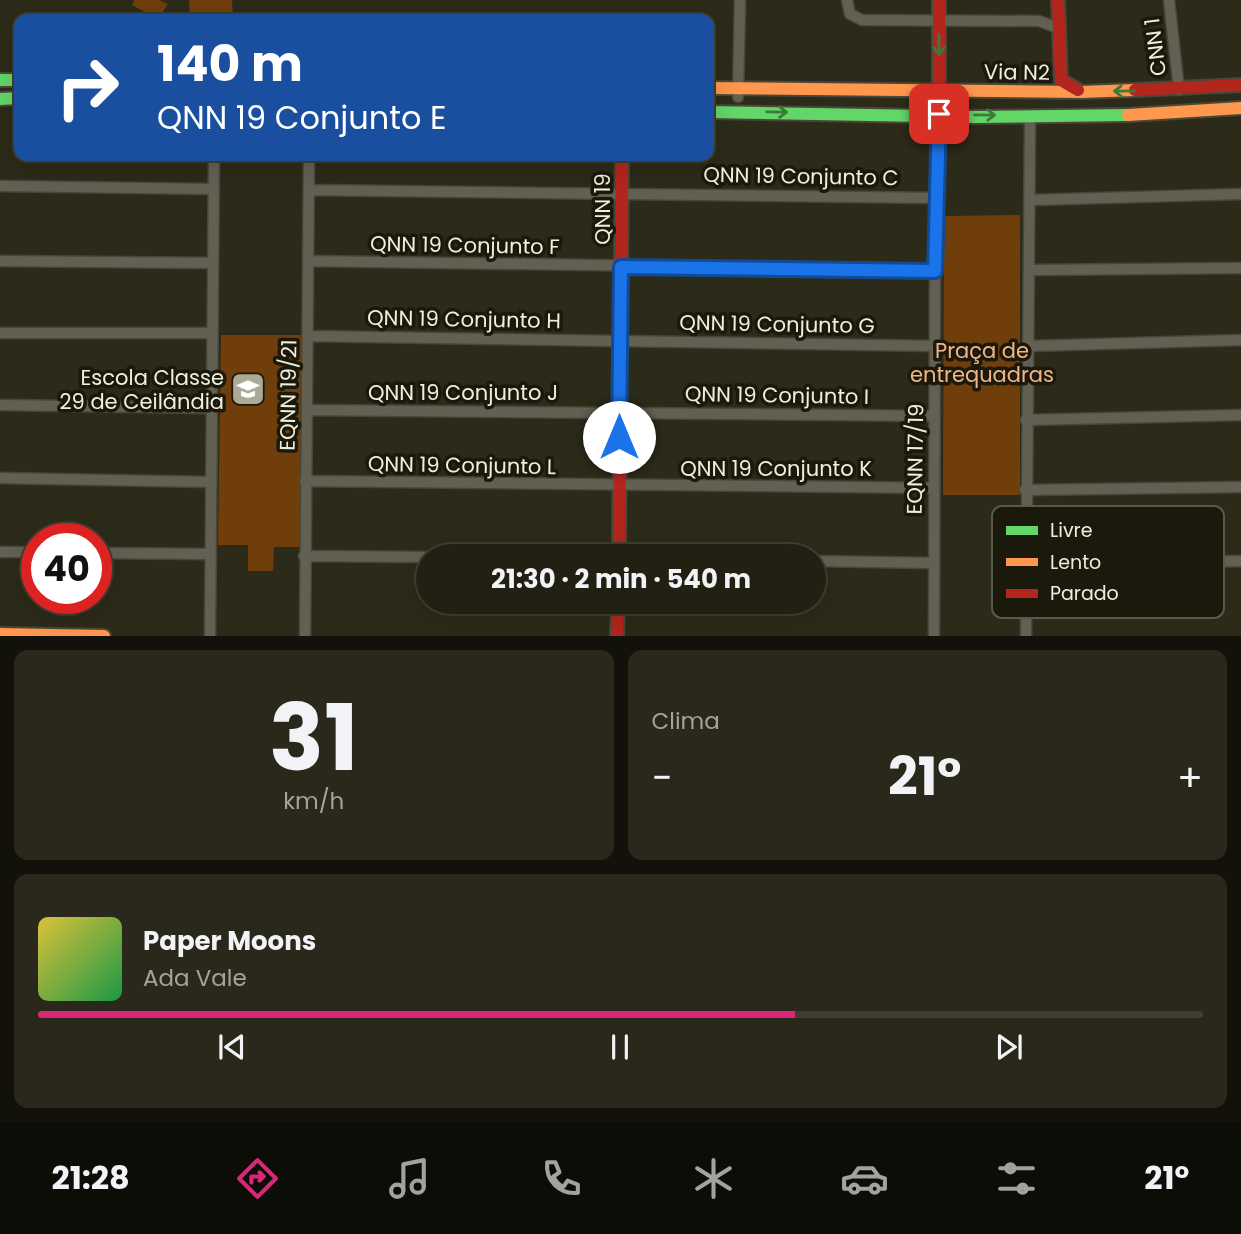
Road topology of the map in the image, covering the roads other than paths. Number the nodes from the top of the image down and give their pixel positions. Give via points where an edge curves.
1 (740, 0) edge
2 (847, 0) edge
3 (939, 0) edge
4 (1058, 0) edge
5 (1169, 0) edge
6 (939, 20) junction
7 (1058, 28) junction
8 (1241, 85) edge
9 (714, 89) edge
10 (714, 89) edge
11 (1179, 90) junction
12 (939, 91) junction
13 (1161, 91) junction
14 (1241, 91) edge
15 (1082, 92) junction
16 (738, 93) junction
17 (714, 106) edge
18 (1241, 108) edge
19 (714, 112) edge
20 (752, 112) junction
21 (1205, 112) junction
22 (939, 114) junction
23 (1030, 116) junction
24 (1076, 116) junction
25 (214, 161) edge
26 (309, 161) edge
27 (622, 161) edge
28 (0, 186) edge
29 (213, 189) junction
30 (309, 190) junction
31 (622, 192) junction
32 (1241, 194) edge
33 (937, 198) junction
34 (1031, 200) junction
35 (0, 261) edge
36 (309, 261) junction
37 (212, 263) junction
38 (621, 267) junction
39 (1241, 268) edge
40 (1031, 270) junction
41 (935, 271) junction
42 (0, 333) edge
43 (212, 333) junction
44 (309, 336) junction
45 (1241, 340) edge
46 (619, 341) junction
47 (935, 345) junction
48 (1030, 346) junction
49 (0, 405) edge
50 (210, 408) junction
51 (307, 410) junction
52 (619, 412) junction
53 (1241, 415) edge
54 (935, 416) junction
55 (1026, 420) junction
56 (0, 478) edge
57 (305, 481) junction
58 (210, 482) junction
59 (619, 486) junction
60 (1241, 487) edge
61 (933, 488) junction
62 (1025, 490) junction
63 (1025, 506) edge
64 (619, 544) edge
65 (0, 552) edge
66 (21, 552) edge
67 (112, 553) edge
68 (209, 554) junction
69 (304, 556) junction
70 (416, 557) edge
71 (826, 561) edge
72 (932, 563) junction
73 (618, 614) edge
74 (0, 634) edge
75 (35, 635) edge
76 (104, 635) edge
77 (210, 635) edge
78 (305, 635) edge
79 (617, 635) edge
80 (934, 635) edge

1 - 16 street
2 - 6 street via 848,9 858,19
3 - 6 main road
4 - 7 main road
5 - 11 street, CNN 1
6 - 7 street via 1043,21
6 -> 12 main road
7 - 15 main road via 1061,79
8 - 11 main road, Via N2
9 - 16 main road
10 - 17 main road via 723,91 726,98 721,106
11 - 13 main road, Via N2
12 - 15 main road, Via N2
12 - 16 main road, Via N2
13 -> 15 main road, Via N2
13 - 24 main road via 1176,95 1175,106
14 - 21 main road via 1189,96 1189,107
16 - 20 main road via 738,107
18 - 21 main road, Via N2
19 - 20 main road, Via N2
20 -> 22 main road, Via N2
21 - 24 main road, Via N2
22 -> 23 main road, Via N2
22 - 33 street, EQNN 17/19
23 - 24 main road, Via N2
23 - 34 street
25 - 29 street
26 - 30 street, EQNN 19/21
27 - 31 main road, QNN 19
28 - 29 street
29 - 37 street
30 - 31 street, QNN 19 Conjunto C
30 - 36 street, EQNN 19/21
31 - 33 street, QNN 19 Conjunto C
31 - 38 main road, QNN 19
32 - 34 street
33 - 41 street, EQNN 17/19
34 - 40 street
35 - 37 street
36 - 38 street, QNN 19 Conjunto F
36 - 44 street, EQNN 19/21
37 - 43 street
38 - 41 street, QNN 19 Conjunto F
38 - 46 main road, QNN 19
39 - 40 street
40 - 48 street
41 - 47 street, EQNN 17/19
42 - 43 street
43 - 50 street
44 - 46 street, QNN 19 Conjunto H
44 - 51 street, EQNN 19/21
45 - 48 street
46 - 47 street, QNN 19 Conjunto G
46 - 52 main road, QNN 19
47 - 54 street, EQNN 17/19
48 - 55 street
49 - 50 street
50 - 58 street
51 - 52 street, QNN 19 Conjunto J
51 - 57 street, EQNN 19/21
52 - 54 street, QNN 19 Conjunto I
52 - 59 main road, QNN 19
53 - 55 street
54 - 61 street, EQNN 17/19
55 - 62 street
56 - 58 street
57 - 59 street, QNN 19 Conjunto L
57 - 69 street, EQNN 19/21
58 - 68 street
59 - 61 street, QNN 19 Conjunto K
59 - 64 main road, QNN 19
60 - 62 street
61 - 72 street, EQNN 17/19
62 - 63 street
65 - 66 street
67 - 68 street
68 - 77 street
69 - 70 street
69 - 78 street, EQNN 19/21
71 - 72 street
72 - 80 street, EQNN 17/19
73 - 79 main road
74 - 75 main road
75 - 76 main road

